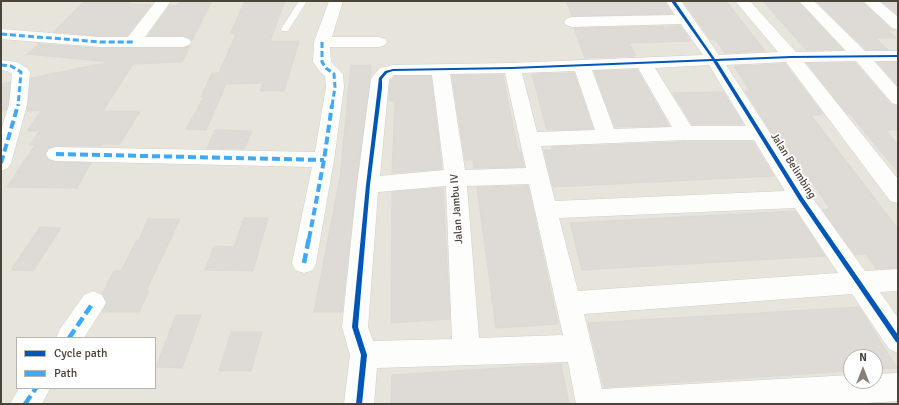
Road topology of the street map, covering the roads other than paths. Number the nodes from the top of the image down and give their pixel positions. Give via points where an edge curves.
1 (164, 1) edge
2 (303, 1) edge
3 (336, 1) edge
4 (673, 1) edge
5 (742, 1) edge
6 (806, 1) edge
7 (870, 1) edge
8 (685, 19) junction
9 (572, 22) dead end
10 (898, 25) edge
11 (286, 30) dead end
12 (1, 34) edge
13 (133, 42) junction
14 (183, 42) dead end
15 (322, 42) junction
16 (379, 42) dead end
17 (898, 56) edge
18 (791, 57) junction
19 (861, 57) junction
20 (715, 61) junction
21 (644, 64) junction
22 (1, 65) edge
23 (582, 65) junction
24 (512, 68) junction
25 (440, 69) junction
26 (898, 99) edge
27 (685, 133) junction
28 (760, 133) junction
29 (606, 136) junction
30 (529, 139) junction
31 (56, 154) dead end
32 (324, 160) junction
33 (1, 163) edge
34 (537, 176) junction
35 (456, 178) junction
36 (368, 185) junction
37 (898, 195) edge
38 (801, 199) junction
39 (546, 210) junction
40 (304, 263) dead end
41 (898, 280) edge
42 (858, 284) junction
43 (93, 303) dead end
44 (569, 303) junction
45 (70, 337) edge
46 (898, 340) edge
47 (579, 348) junction
48 (466, 350) junction
49 (364, 355) junction
50 (898, 387) edge
51 (35, 389) edge
52 (25, 404) edge
53 (359, 404) edge
54 (591, 404) edge

1 - 13 street
2 - 11 lane
3 - 15 street
4 - 8 street, Jalan Belimbing
5 - 18 street
6 - 19 street
7 - 10 street
8 - 9 street
8 - 20 street, Jalan Belimbing
12 - 13 street
13 - 14 street
15 - 16 street
15 - 32 street via 322,62 334,74 335,79
17 - 19 street
18 - 19 street
18 - 20 street
18 - 37 street
19 - 26 street
20 - 21 street
20 - 28 street, Jalan Belimbing
21 - 23 street
21 - 27 street
22 - 33 street via 11,66 21,72 18,105
23 - 24 street
23 - 29 street
24 - 25 street
24 - 30 street
25 - 35 street, Jalan Jambu IV
25 - 36 street via 394,70 383,74 380,79
27 - 28 street
27 - 29 street
28 - 38 street, Jalan Belimbing
29 - 30 street
30 - 34 street
31 - 32 street
32 - 40 street
34 - 35 street
34 - 39 street
35 - 36 street
35 - 48 street, Jalan Jambu IV
36 - 49 street via 355,327
38 - 39 street
38 - 42 street, Jalan Belimbing
39 - 44 street
41 - 42 street
42 - 44 street
42 - 46 street, Jalan Belimbing
43 - 45 street
44 - 47 street
47 - 48 street
47 - 54 street
48 - 49 street
49 - 53 street
50 - 54 street
51 - 52 street

